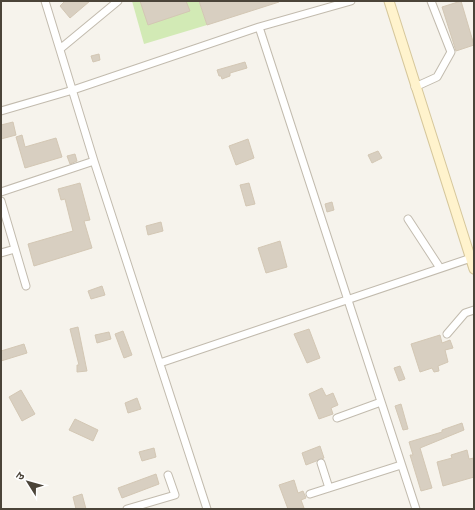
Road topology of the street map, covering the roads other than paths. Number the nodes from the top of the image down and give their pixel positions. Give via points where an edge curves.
1 (45, 1) edge
2 (118, 1) edge
3 (351, 1) edge
4 (389, 1) edge
5 (431, 1) edge
6 (259, 27) junction
7 (60, 49) junction
8 (415, 87) junction
9 (73, 90) junction
10 (1, 111) edge
11 (94, 161) junction
12 (1, 192) edge
13 (1, 201) edge
14 (408, 219) dead end
15 (15, 249) junction
16 (1, 253) edge
17 (472, 258) edge
18 (440, 268) junction
19 (474, 268) edge
20 (26, 286) dead end
21 (347, 299) junction
22 (474, 310) edge
23 (447, 334) dead end
24 (160, 363) junction
25 (381, 402) junction
26 (336, 418) dead end
27 (322, 463) dead end
28 (401, 465) junction
29 (168, 475) dead end
30 (329, 488) junction
31 (310, 494) dead end
32 (127, 509) edge
33 (206, 509) edge
34 (416, 509) edge

1 - 7 street
2 - 7 street
3 - 6 street
4 - 8 street
5 - 8 street via 451,52 437,77
6 - 9 street
6 - 21 street
7 - 9 street
8 - 17 street
9 - 10 street
9 - 11 street
11 - 12 street
11 - 24 street
13 - 15 street
14 - 18 street
15 - 16 street
15 - 20 street
17 - 18 street
17 - 19 street
18 - 21 street
21 - 24 street
21 - 25 street
22 - 23 street via 465,312
24 - 33 street
25 - 26 street
25 - 28 street
27 - 30 street
28 - 30 street
28 - 34 street
29 - 32 street via 175,496
30 - 31 street

